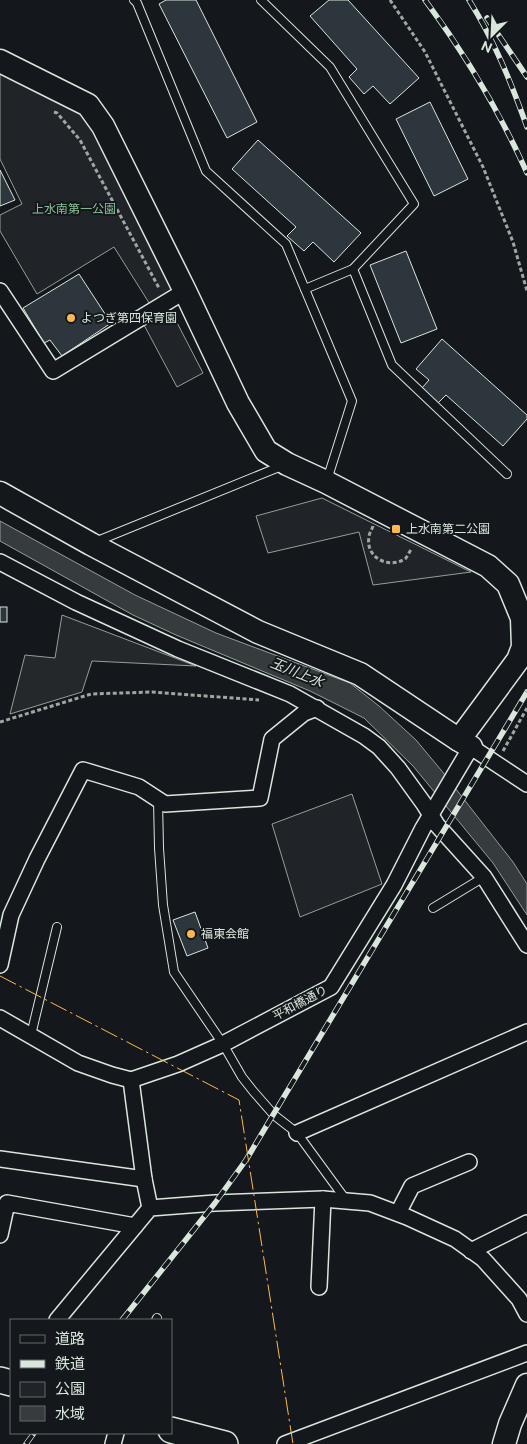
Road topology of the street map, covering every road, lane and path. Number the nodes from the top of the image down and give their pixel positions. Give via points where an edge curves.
1 (134, 0) edge
2 (261, 0) edge
3 (390, 0) edge
4 (2, 66) edge
5 (48, 109) dead end
6 (353, 269) junction
7 (160, 288) dead end
8 (305, 289) junction
9 (0, 291) edge
10 (184, 291) junction
11 (527, 291) edge
12 (5, 311) edge
13 (287, 464) junction
14 (508, 474) dead end
15 (326, 482) junction
16 (0, 492) edge
17 (374, 526) dead end
18 (91, 544) junction
19 (412, 547) dead end
20 (0, 562) edge
21 (266, 700) dead end
22 (317, 708) junction
23 (527, 708) edge
24 (0, 722) edge
25 (465, 743) junction
26 (501, 754) dead end
27 (525, 780) edge
28 (158, 800) junction
29 (434, 810) junction
30 (484, 877) junction
31 (433, 908) dead end
32 (57, 927) dead end
33 (527, 945) edge
34 (0, 965) edge
35 (0, 1018) edge
36 (527, 1032) edge
37 (31, 1036) junction
38 (223, 1044) junction
39 (131, 1080) junction
40 (297, 1133) junction
41 (0, 1159) edge
42 (468, 1162) dead end
43 (144, 1179) junction
44 (323, 1199) junction
45 (347, 1201) junction
46 (150, 1208) junction
47 (398, 1213) junction
48 (527, 1223) edge
49 (135, 1226) junction
50 (0, 1235) edge
51 (471, 1251) junction
52 (319, 1287) dead end
53 (527, 1314) edge
54 (58, 1319) edge
55 (527, 1353) edge
56 (527, 1385) edge
57 (172, 1430) edge
58 (225, 1444) edge
59 (285, 1444) edge
60 (504, 1444) edge

1 - 8 lane via 206,171 286,244
2 - 6 lane via 330,67 414,204
3 - 11 path via 425,52 483,167 513,242
4 - 10 street via 88,104 103,126
5 - 7 path via 57,113 80,140
6 - 8 lane
6 - 14 lane via 392,365
8 - 15 lane via 352,401
9 - 12 street
10 - 12 street via 53,371
10 - 13 street via 238,403 266,451
13 - 15 street
13 - 18 lane
15 - 25 street via 488,566 508,584 522,618 523,647
16 - 18 street
17 - 19 path via 369,544 372,553 383,562 400,561 407,557
18 - 25 street via 258,632 360,674
20 - 22 street via 76,602 178,649
21 - 24 path via 152,692 91,694
22 - 28 street via 304,713 272,739 260,798 165,804
22 - 29 street via 379,747 424,804
23 - 26 path
25 - 27 street
25 - 29 street, 平和橋通り via 460,767
28 - 34 street via 139,787 83,770 11,915
28 - 38 lane via 163,905 174,972
29 - 30 street via 437,825
29 - 38 street, 平和橋通り via 394,885 331,987
30 - 31 lane
30 - 33 street
32 - 37 lane
35 - 37 street
36 - 40 street
37 - 39 street via 78,1063
38 - 39 street, 平和橋通り
38 - 40 lane via 253,1091 274,1115
39 - 43 street
40 - 45 lane
41 - 43 street
42 - 47 street via 412,1186
43 - 46 street
44 - 45 street
44 - 46 street
44 - 52 street
45 - 47 street via 370,1203
46 - 49 street
47 - 51 street via 455,1239
48 - 51 street
49 - 50 street via 7,1203
49 - 54 street
51 - 53 street via 483,1259 519,1299
55 - 59 street
56 - 60 street
57 - 58 main road

